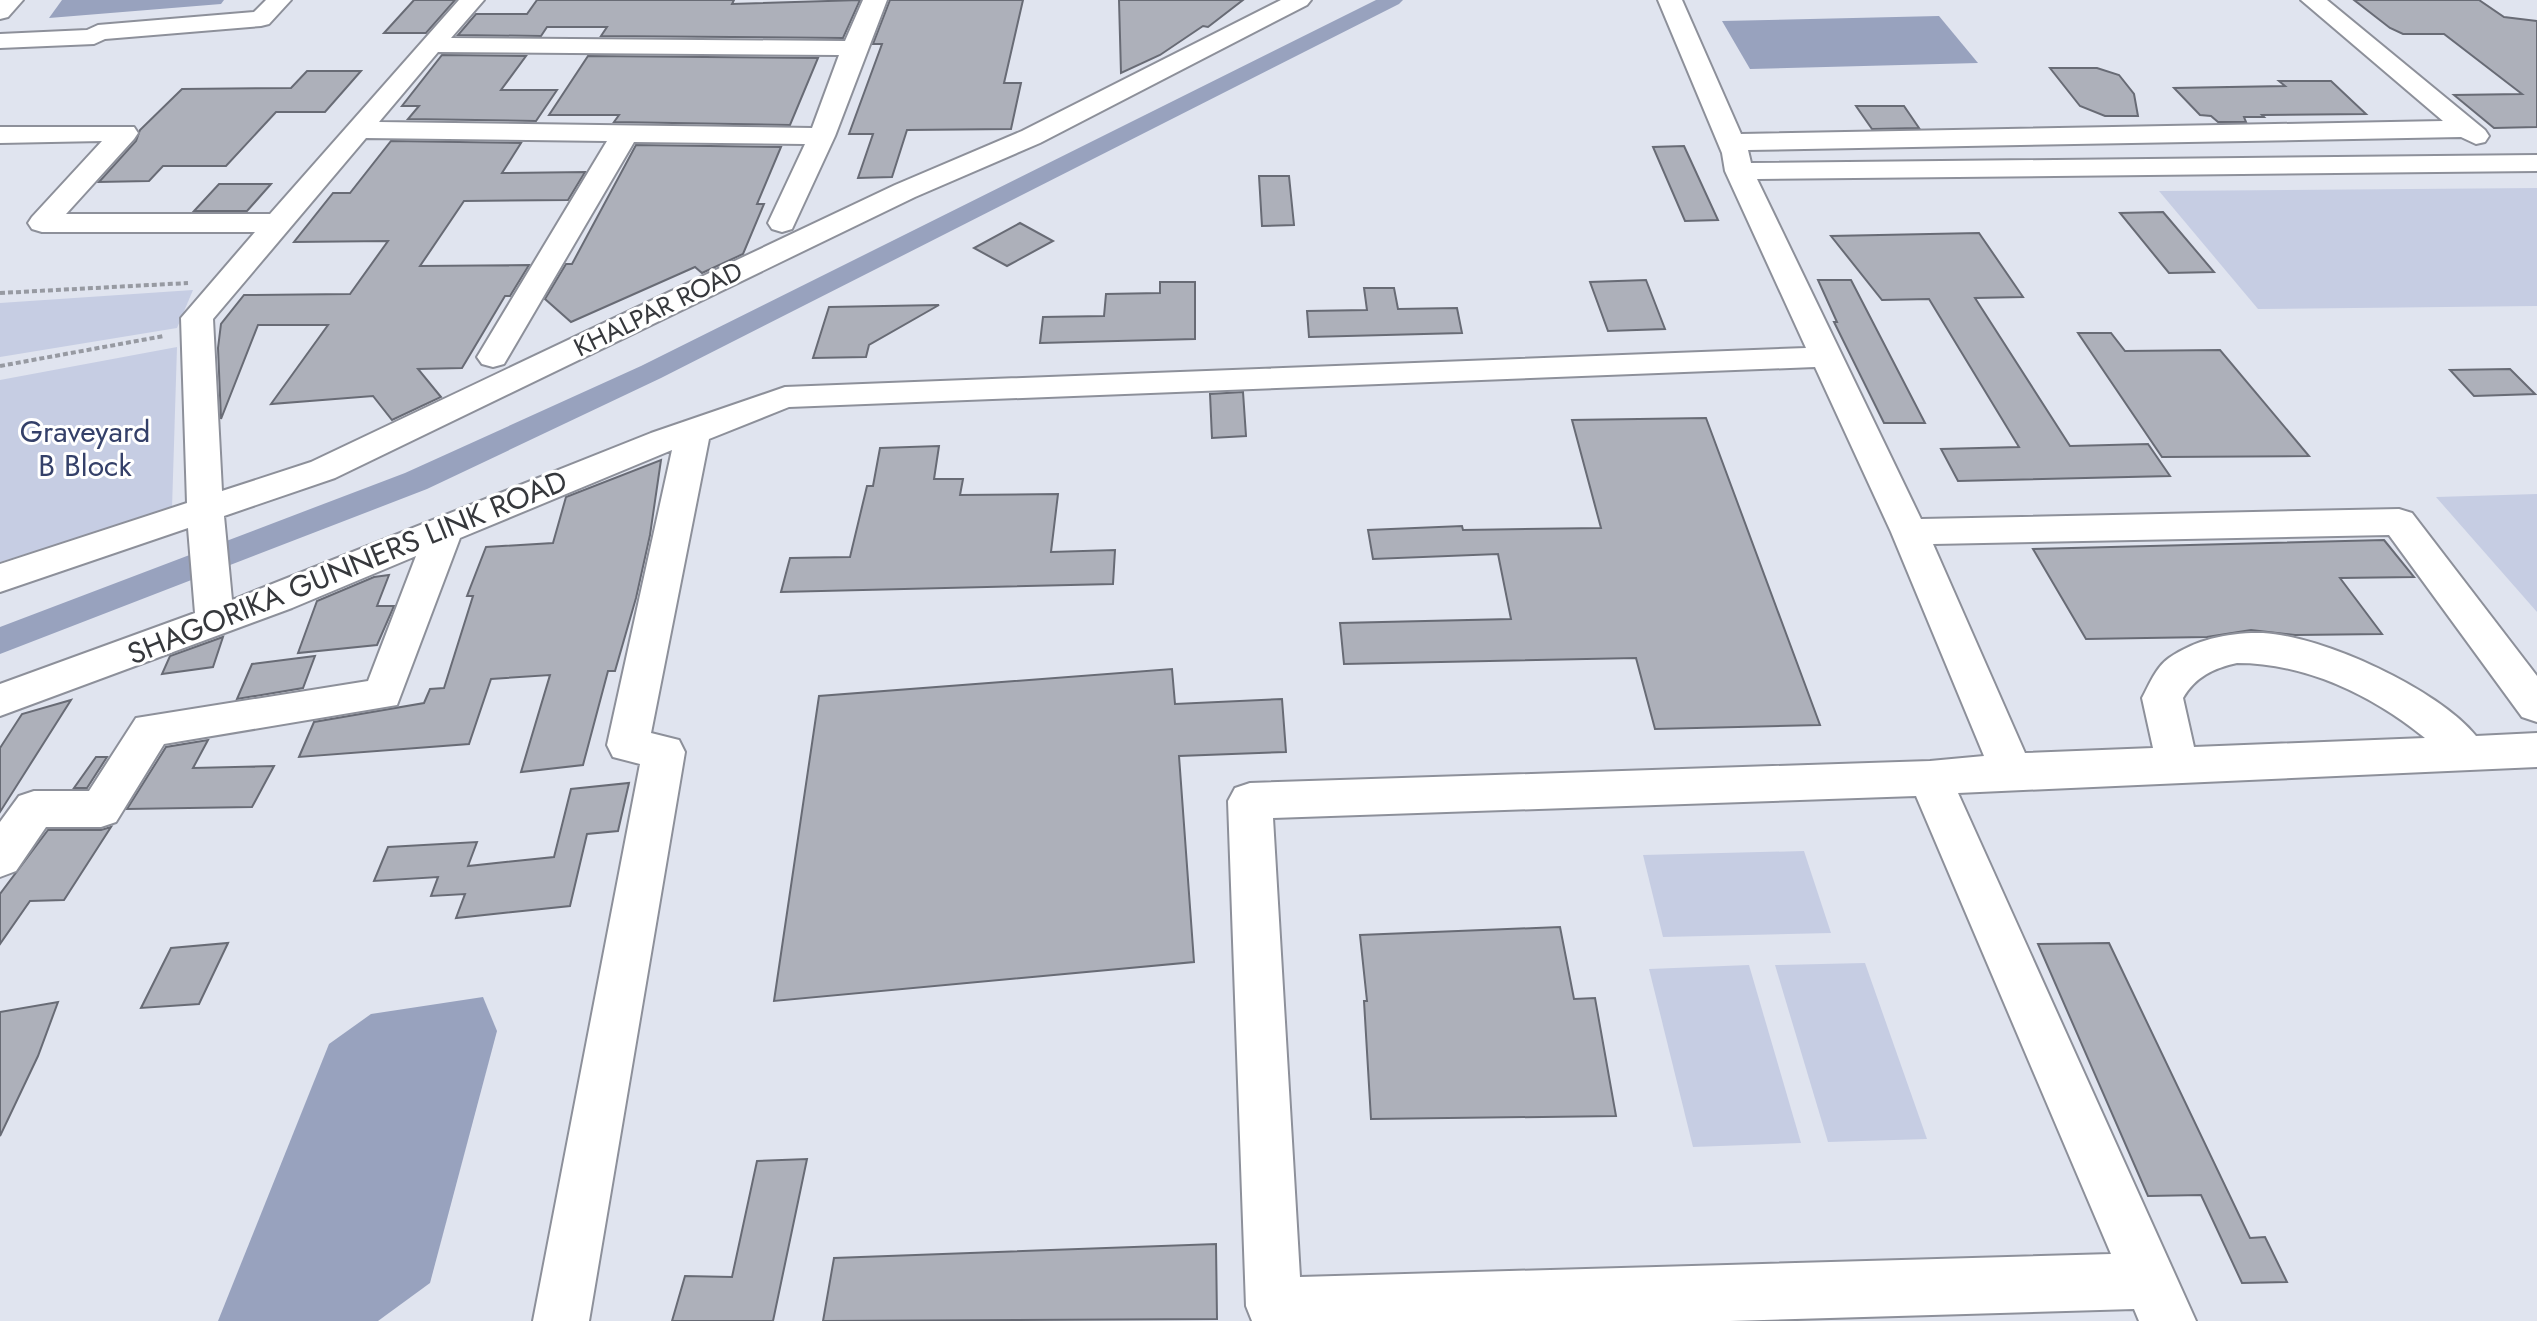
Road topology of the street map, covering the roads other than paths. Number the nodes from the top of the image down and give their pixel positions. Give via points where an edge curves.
1 (11, 0) edge
2 (279, 0) edge
3 (472, 0) edge
4 (875, 0) edge
5 (1299, 0) edge
6 (1670, 0) edge
7 (2313, 0) edge
8 (0, 12) edge
9 (0, 41) edge
10 (431, 45) junction
11 (854, 48) junction
12 (2467, 129) junction
13 (359, 130) junction
14 (2368, 130) junction
15 (625, 134) junction
16 (0, 135) edge
17 (822, 136) junction
18 (1917, 138) junction
19 (2509, 163) junction
20 (2537, 163) edge
21 (2405, 165) junction
22 (1727, 167) junction
23 (1940, 170) junction
24 (278, 223) junction
25 (782, 223) dead end
26 (493, 357) dead end
27 (1827, 357) junction
28 (693, 433) junction
29 (206, 520) junction
30 (445, 530) junction
31 (1909, 532) junction
32 (0, 578) edge
33 (215, 621) junction
34 (0, 700) edge
35 (2537, 706) edge
36 (2537, 750) edge
37 (2465, 754) junction
38 (2180, 765) junction
39 (2012, 771) junction
40 (1930, 778) junction
41 (0, 858) edge
42 (2160, 1301) edge
43 (1275, 1314) edge
44 (561, 1321) edge

1 - 8 street
2 - 9 street via 261,19
3 - 10 street
4 - 11 street
5 - 29 street, KHALPAR ROAD via 1031,137 905,191 323,470
6 - 22 street
7 - 12 street
10 - 11 street
10 - 13 street
11 - 17 street
12 - 14 street
12 - 19 street
13 - 15 street
13 - 24 street
14 - 18 street
14 - 21 street
15 - 17 street
15 - 26 street
16 - 24 street via 125,133 42,223
17 - 25 street
18 - 22 street
18 - 23 street
19 - 20 street
19 - 21 street
21 - 23 street
22 - 23 street
22 - 27 street via 1757,209
24 - 29 street via 197,318
27 - 28 street, SHAGORIKA GUNNERS LINK ROAD via 785,397
27 - 31 street
28 - 30 street, SHAGORIKA GUNNERS LINK ROAD
28 - 44 street via 628,745 664,752
29 - 32 street, KHALPAR ROAD
29 - 33 street
30 - 33 street, SHAGORIKA GUNNERS LINK ROAD
30 - 41 street via 383,694 151,730 101,809 34,809
31 - 35 street via 2399,522
31 - 39 street
33 - 34 street, SHAGORIKA GUNNERS LINK ROAD
36 - 37 street
37 - 38 street
37 - 38 street via 2418,710 2330,662 2282,650 2239,649 2182,669 2162,698
38 - 39 street
39 - 40 street
40 - 42 street
40 - 43 street via 1250,801
42 - 43 street

